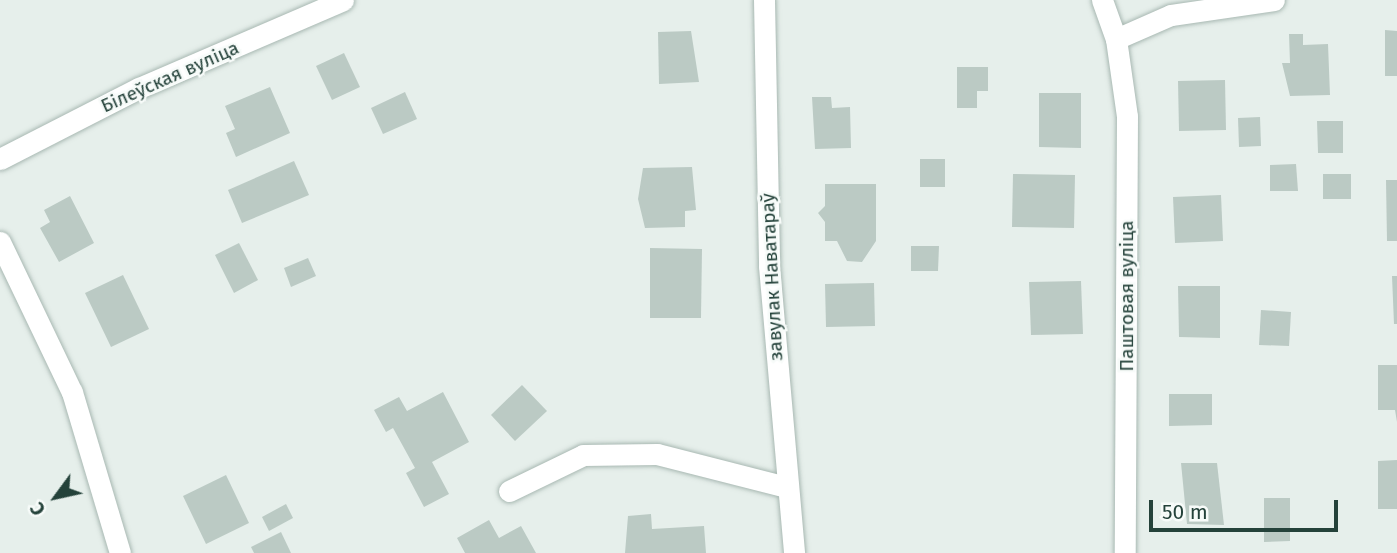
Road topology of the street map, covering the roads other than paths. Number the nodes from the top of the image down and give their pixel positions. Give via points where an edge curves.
1 (343, 0) edge
2 (765, 0) edge
3 (1102, 0) edge
4 (1274, 0) edge
5 (1116, 39) junction
6 (0, 159) edge
7 (0, 242) edge
8 (786, 487) junction
9 (509, 491) dead end
10 (120, 553) edge
11 (794, 553) edge
12 (1125, 553) edge

1 - 6 street, Білеўская вуліца via 139,88
2 - 8 street, завулак Наватараў via 769,266
3 - 5 street
4 - 5 street via 1171,15
5 - 12 street, Паштовая вуліца via 1127,116
7 - 10 street via 72,392
8 - 9 street via 657,454 583,456
8 - 11 street, завулак Наватараў

